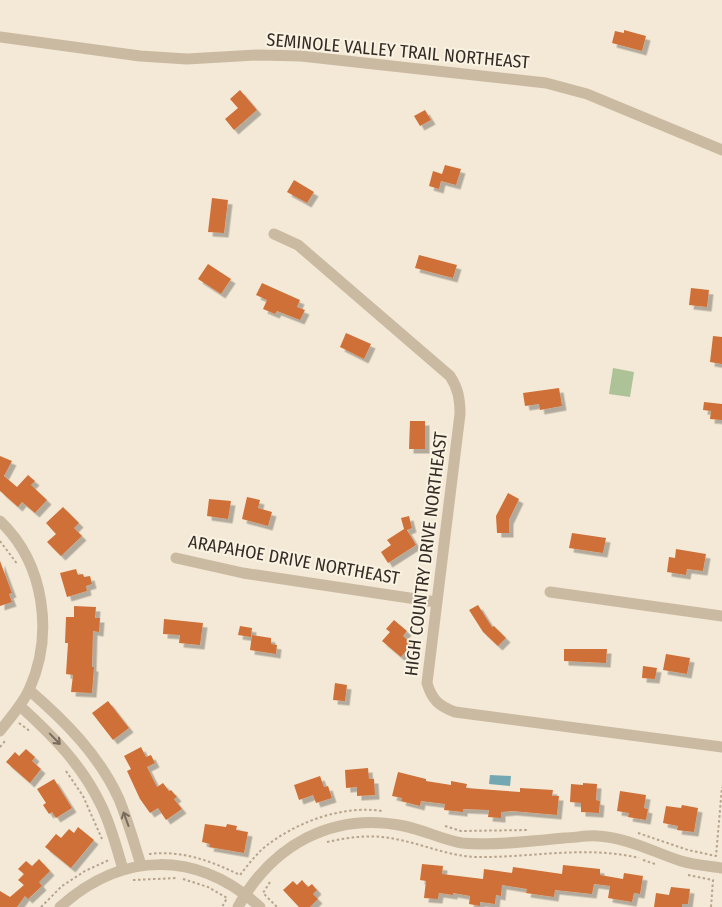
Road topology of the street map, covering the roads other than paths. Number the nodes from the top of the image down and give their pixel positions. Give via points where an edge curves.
1 (0, 37) edge
2 (722, 150) edge
3 (274, 234) dead end
4 (0, 522) edge
5 (176, 558) dead end
6 (550, 592) dead end
7 (436, 602) junction
8 (722, 616) edge
9 (28, 690) junction
10 (20, 706) junction
11 (5, 733) edge
12 (722, 747) edge
13 (141, 865) junction
14 (722, 868) edge
15 (123, 869) junction
16 (245, 894) junction
17 (60, 907) edge
18 (238, 907) edge
19 (260, 907) edge

1 - 2 street, SEMINOLE VALLEY TRAIL NORTHEAST via 140,56 187,59 301,56 546,83 587,94
3 - 7 street, HIGH COUNTRY DRIVE NORTHEAST via 298,245 450,376 456,385 460,414
4 - 9 street via 19,545 32,569 44,617 36,670
5 - 7 street, ARAPAHOE DRIVE NORTHEAST via 243,573
6 - 8 street
7 - 12 street, HIGH COUNTRY DRIVE NORTHEAST via 427,683 432,698 442,707 455,712
9 - 10 street
13 -> 9 street via 118,798 102,770 59,716
10 - 11 street
10 -> 15 street via 67,752 87,780 101,805
13 - 15 street
13 - 16 street via 189,868 217,878
14 - 16 street via 682,862 633,842 598,836 462,843 377,821 332,827 301,840 272,860
15 - 17 street via 95,880
16 - 18 street
16 - 19 street

